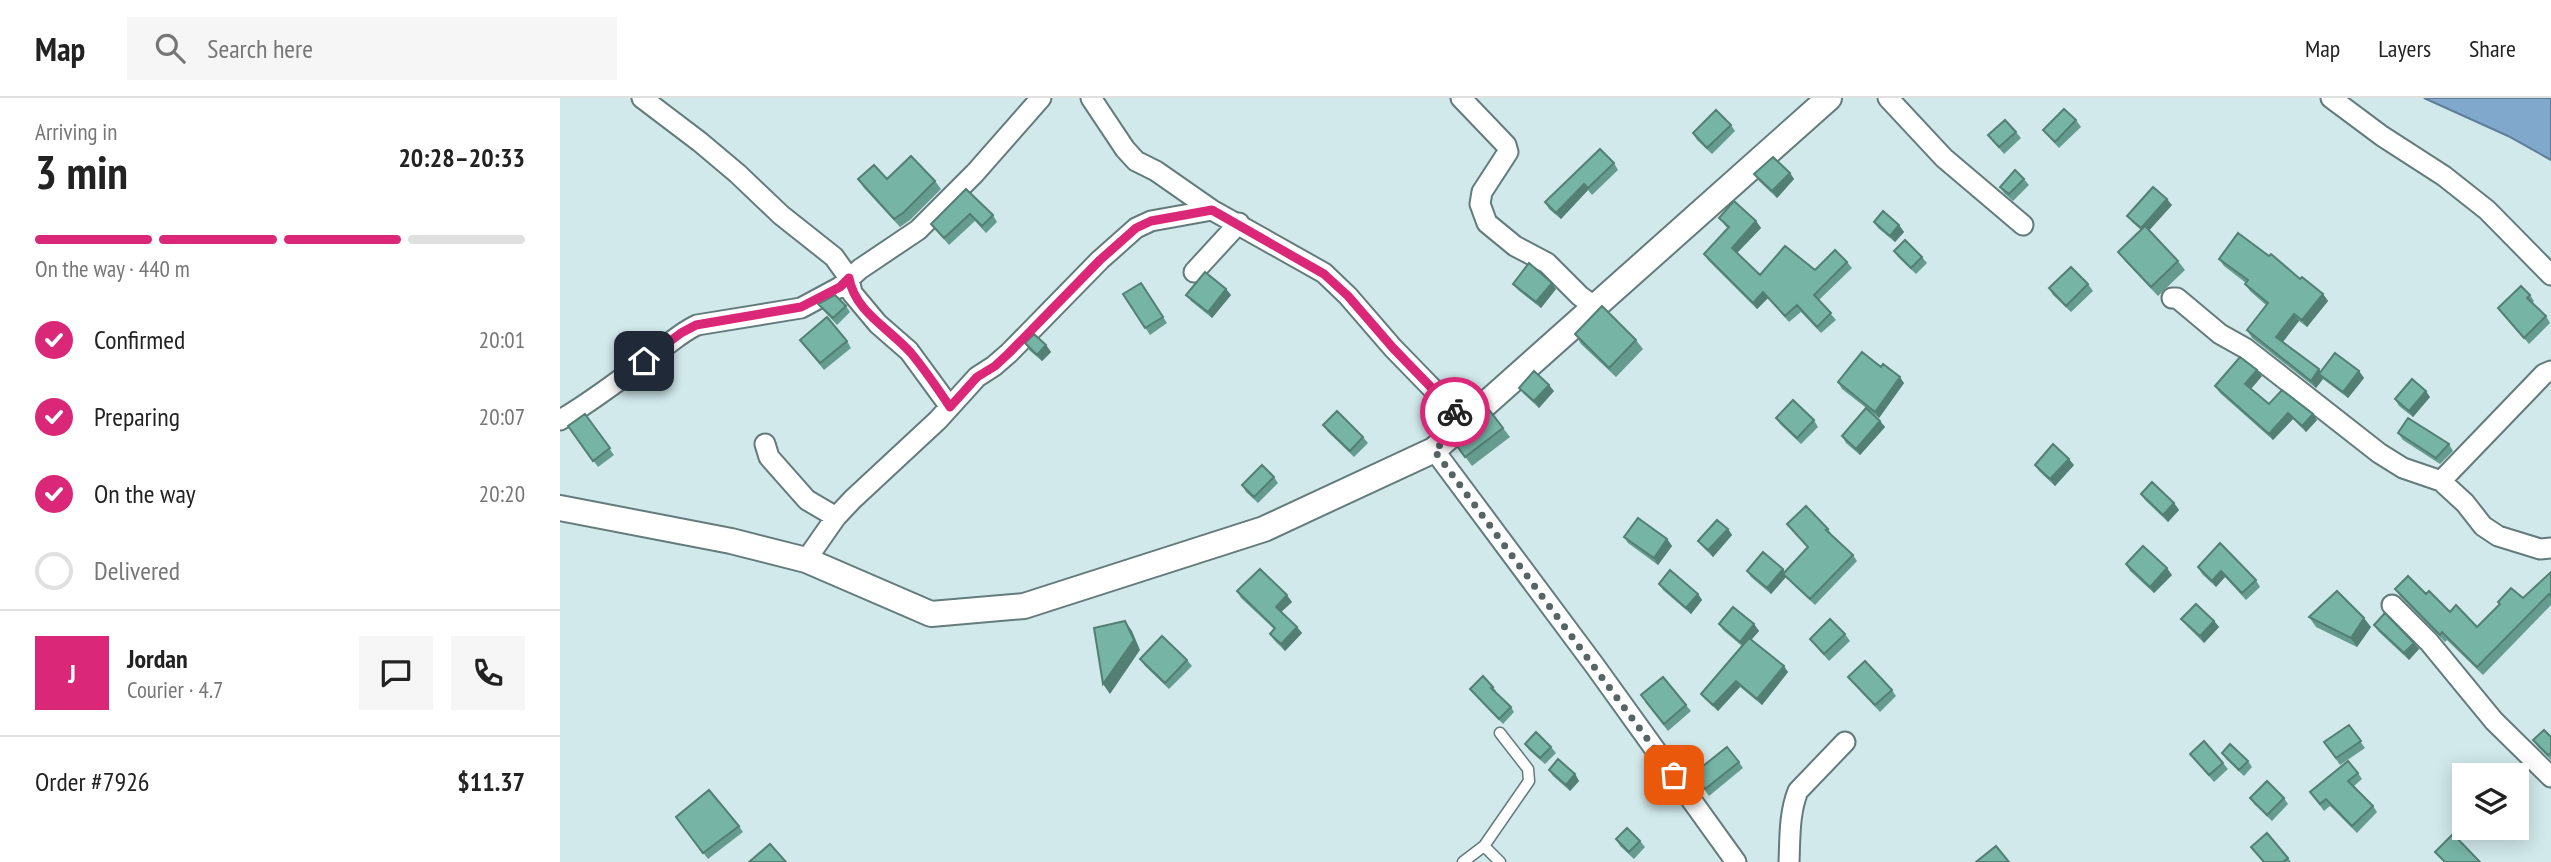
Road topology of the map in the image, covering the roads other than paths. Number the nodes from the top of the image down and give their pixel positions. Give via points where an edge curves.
1 (642, 98) edge
2 (1041, 98) edge
3 (1091, 98) edge
4 (1461, 98) edge
5 (1829, 98) edge
6 (1888, 98) edge
7 (2331, 98) edge
8 (1212, 210) junction
9 (1240, 223) junction
10 (2023, 225) dead end
11 (1194, 272) dead end
12 (2551, 275) edge
13 (849, 278) junction
14 (2172, 298) dead end
15 (1595, 307) junction
16 (2551, 371) edge
17 (950, 407) junction
18 (560, 421) edge
19 (1466, 424) junction
20 (765, 444) dead end
21 (1434, 450) junction
22 (2441, 481) junction
23 (560, 508) edge
24 (836, 517) junction
25 (2551, 548) edge
26 (806, 560) junction
27 (2392, 605) dead end
28 (1500, 733) dead end
29 (1845, 742) dead end
30 (2551, 777) edge
31 (1484, 846) junction
32 (1463, 862) edge
33 (1500, 862) edge
34 (1736, 862) edge
35 (1789, 862) edge

1 - 13 street via 834,257
2 - 13 street via 918,230
3 - 8 street via 1136,161
4 - 15 street via 1508,152 1482,192 1480,204 1488,223 1515,246 1547,262
5 - 15 street
6 - 10 street via 1944,158
7 - 12 street via 2487,210
8 - 9 street
8 - 17 street via 1136,228
9 - 11 street
9 - 19 street via 1324,274
13 - 17 street via 852,293 909,351
13 - 18 street via 801,307 696,325
14 - 22 street via 2245,348 2379,453 2403,468
15 - 19 street
16 - 22 street
17 - 24 street
19 - 21 street
20 - 24 street via 769,457 807,500
21 - 26 street via 1264,529 1024,606 931,614
21 - 34 street
22 - 25 street via 2498,536
23 - 26 street
24 - 26 street
27 - 30 street via 2437,650 2494,721
28 - 31 lane via 1528,769 1529,781
29 - 35 street via 1798,791
31 - 32 lane
31 - 33 lane

